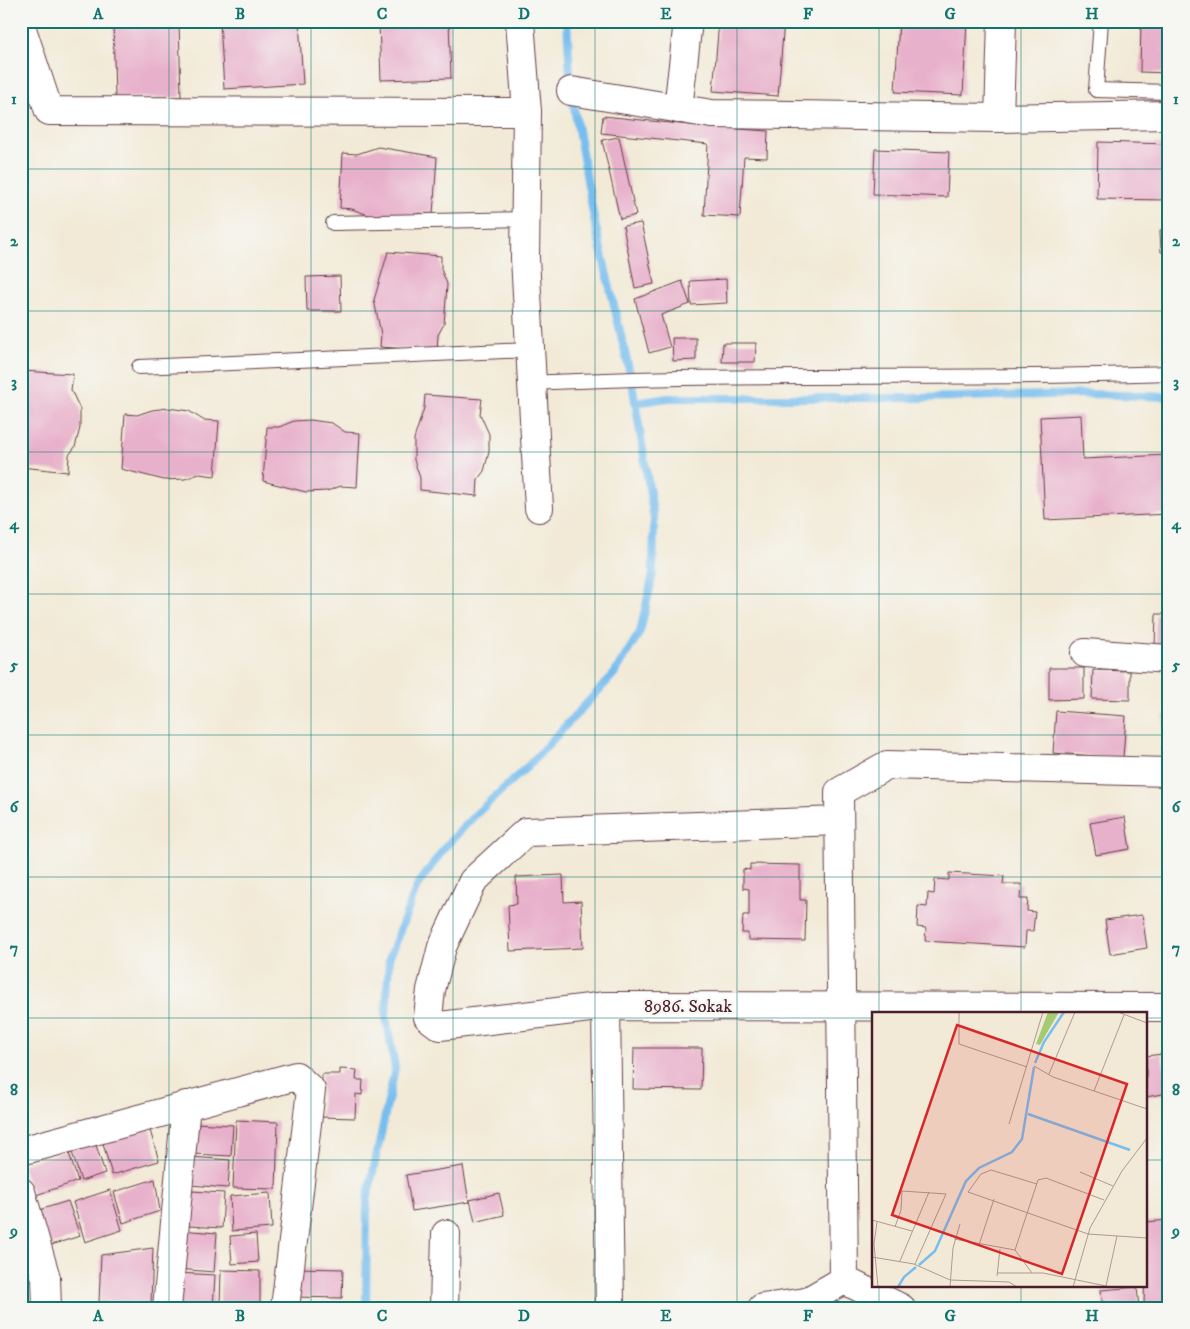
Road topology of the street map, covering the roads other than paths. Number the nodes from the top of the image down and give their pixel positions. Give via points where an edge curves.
1 (520, 21) edge
2 (688, 21) edge
3 (1002, 21) edge
4 (1101, 21) edge
5 (21, 26) edge
6 (571, 91) dead end
7 (1169, 92) edge
8 (678, 109) junction
9 (527, 112) junction
10 (1169, 115) edge
11 (999, 118) junction
12 (526, 219) junction
13 (333, 223) dead end
14 (530, 350) junction
15 (139, 367) dead end
16 (1169, 373) edge
17 (532, 383) junction
18 (539, 508) dead end
19 (1085, 652) dead end
20 (1169, 659) edge
21 (1169, 772) edge
22 (839, 821) junction
23 (606, 1006) junction
24 (841, 1007) junction
25 (1169, 1007) edge
26 (186, 1105) junction
27 (21, 1151) edge
28 (21, 1192) edge
29 (446, 1234) dead end
30 (844, 1280) junction
31 (47, 1308) edge
32 (167, 1308) edge
33 (284, 1308) edge
34 (444, 1308) edge
35 (610, 1308) edge
36 (762, 1308) edge
37 (902, 1308) edge

1 - 9 street
2 - 8 street
3 - 11 street
4 - 7 lane via 1096,90
5 - 9 street via 48,111
6 - 8 street
8 - 11 street via 712,114
9 - 12 street
10 - 11 street
12 - 13 lane
12 - 14 street
14 - 15 lane
14 - 17 street
16 - 17 lane via 1064,377 624,378
17 - 18 street
19 - 20 street
21 - 22 street via 888,765 839,792
22 - 23 street, 8986. Sokak via 526,832 473,881 442,947 428,1017 440,1026
22 - 24 street
23 - 24 street, 8986. Sokak
23 - 35 street
24 - 25 street, 8986. Sokak
24 - 30 street
26 - 27 street
26 - 32 street
26 - 33 street via 296,1076 311,1090
28 - 31 street via 46,1278
29 - 34 street
30 - 36 street via 806,1302
30 - 37 street

